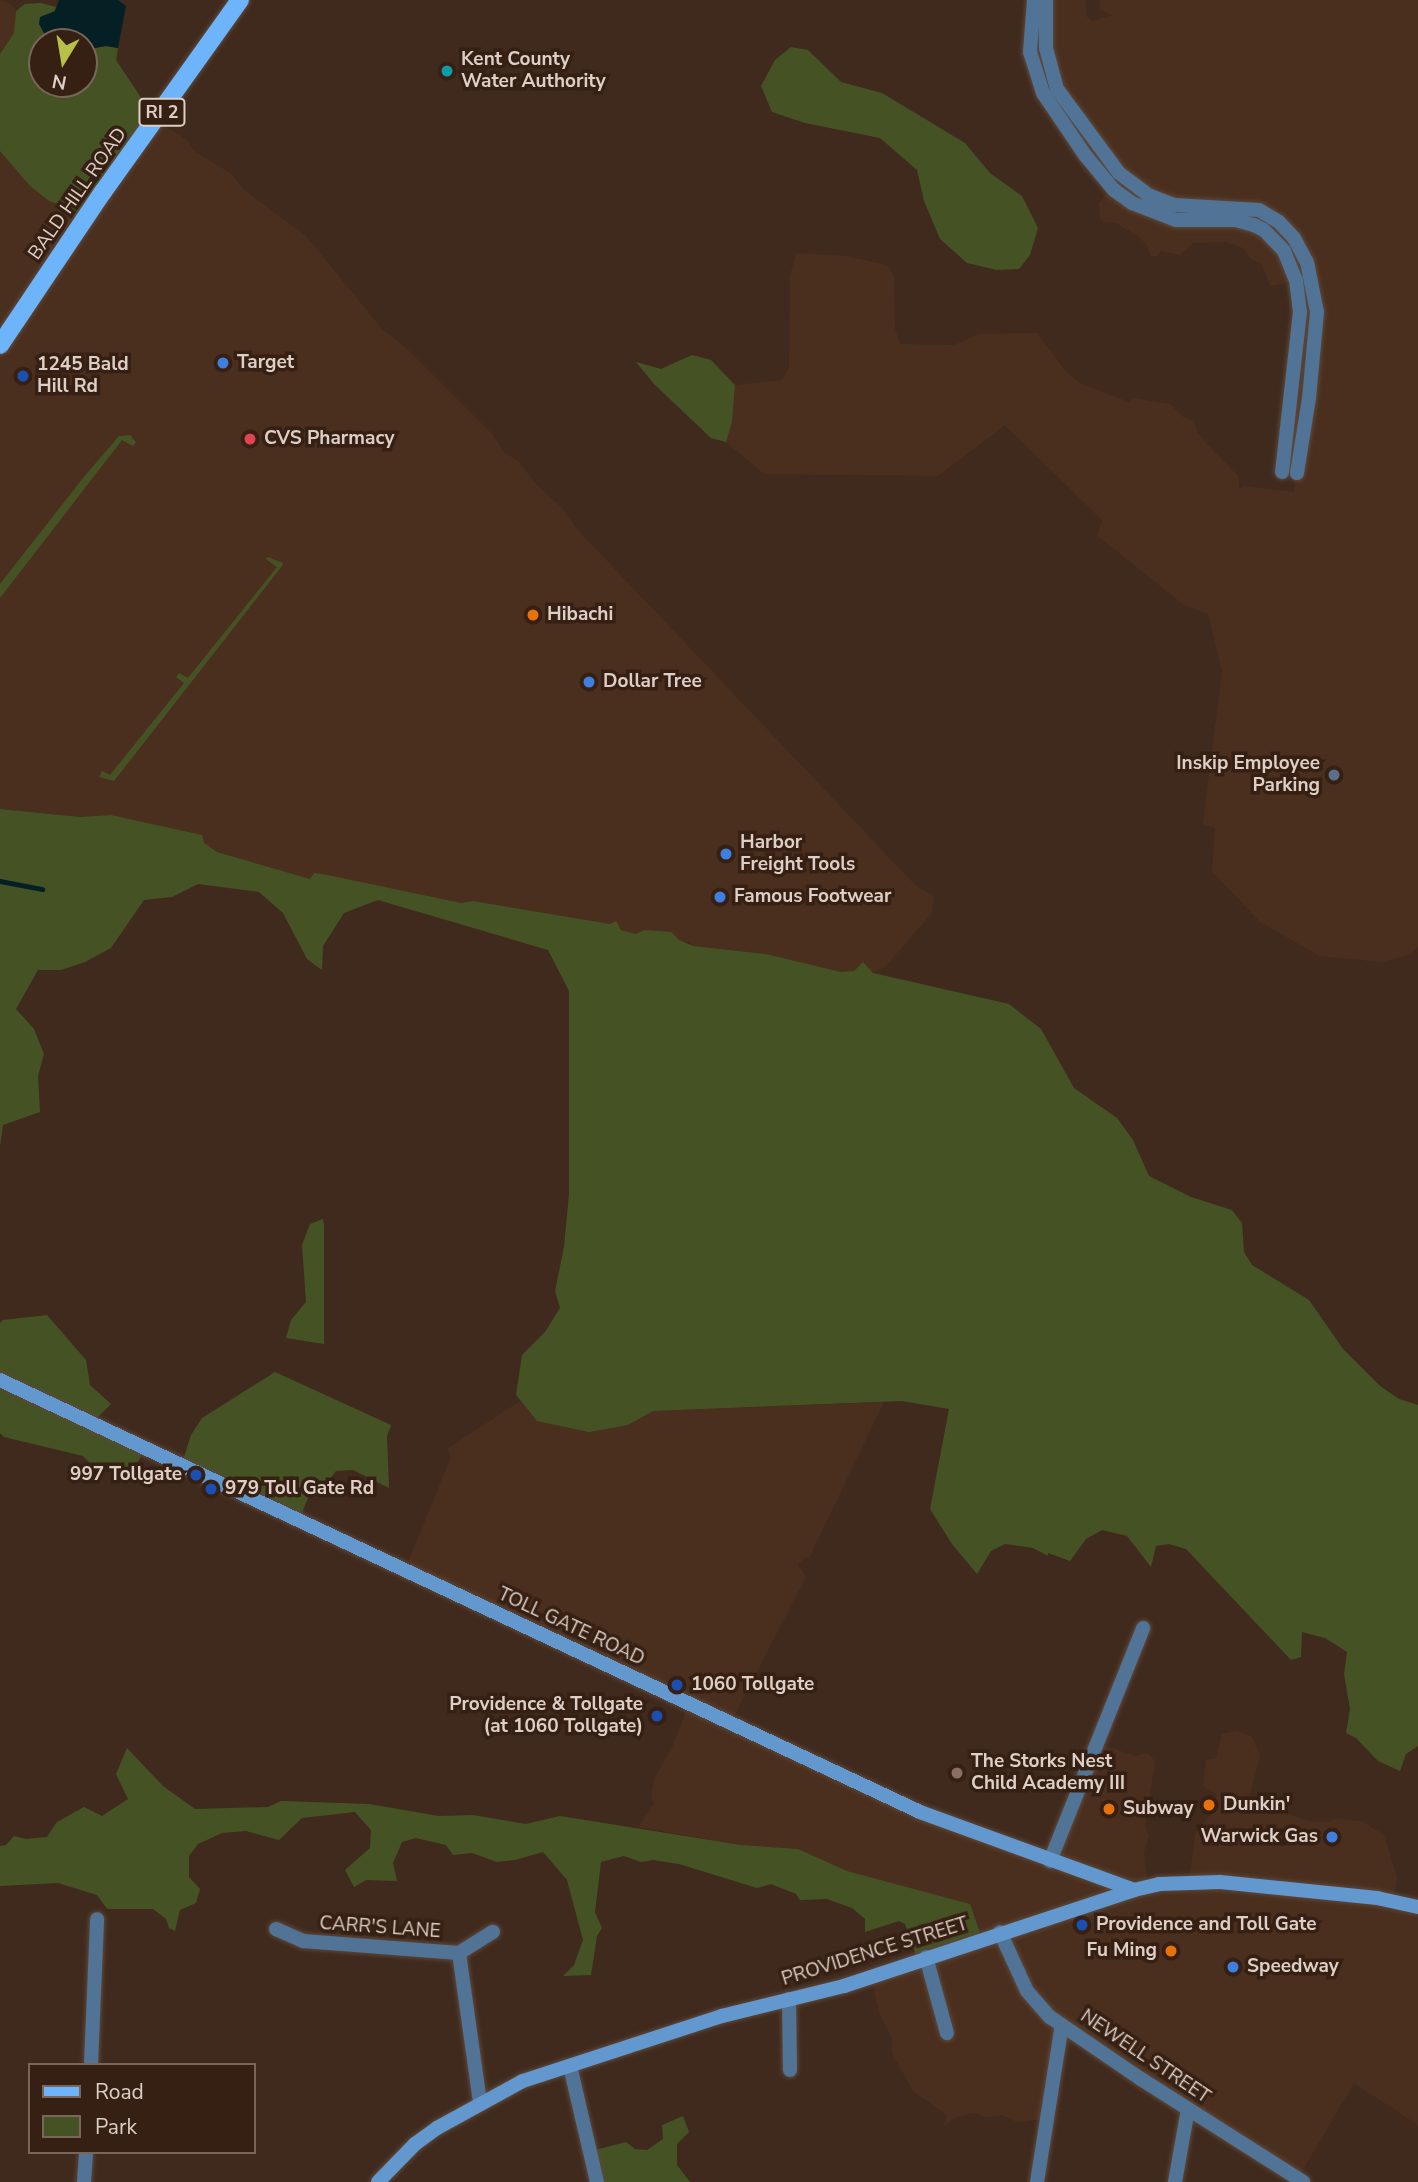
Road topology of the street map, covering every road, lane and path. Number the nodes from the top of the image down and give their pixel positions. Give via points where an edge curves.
1 (240, 0) edge
2 (1034, 0) edge
3 (1046, 0) edge
4 (0, 345) edge
5 (1282, 472) dead end
6 (1297, 473) dead end
7 (0, 1380) edge
8 (1143, 1628) dead end
9 (1050, 1861) junction
10 (1134, 1889) junction
11 (1418, 1907) edge
12 (97, 1919) dead end
13 (276, 1929) dead end
14 (493, 1932) dead end
15 (1000, 1932) junction
16 (459, 1953) junction
17 (926, 1957) junction
18 (789, 1999) junction
19 (1062, 2025) junction
20 (947, 2033) dead end
21 (91, 2063) edge
22 (570, 2066) junction
23 (790, 2070) dead end
24 (480, 2103) junction
25 (1188, 2109) junction
26 (86, 2154) edge
27 (84, 2182) edge
28 (378, 2182) edge
29 (597, 2182) edge
30 (1037, 2182) edge
31 (1175, 2182) edge
32 (1303, 2182) edge

1 - 4 main road, BALD HILL ROAD / RI 2
2 - 5 street via 1030,52 1042,93 1114,190 1132,203 1176,220 1236,220 1254,225 1284,251 1296,280 1300,312
3 - 6 street via 1046,48 1057,89 1119,173 1149,195 1174,205 1259,211 1279,222 1307,262 1317,312
7 - 9 main road, TOLL GATE ROAD via 920,1812
8 - 9 street
9 - 10 main road, TOLL GATE ROAD
10 - 11 main road, PROVIDENCE STREET via 1220,1881 1365,1896
10 - 15 main road, PROVIDENCE STREET
12 - 21 street
13 - 16 street, CARR'S LANE via 303,1941
14 - 16 street
15 - 17 main road, PROVIDENCE STREET
15 - 19 street, NEWELL STREET via 1027,1991
16 - 24 street, CARR'S LANE
17 - 18 main road, PROVIDENCE STREET via 844,1986
17 - 20 street
18 - 22 main road, PROVIDENCE STREET via 722,2015
18 - 23 street
19 - 25 street, NEWELL STREET
19 - 30 street
22 - 24 main road, PROVIDENCE STREET via 523,2081
22 - 29 street
24 - 28 main road, PROVIDENCE STREET via 415,2144
25 - 31 street
25 - 32 street, NEWELL STREET
26 - 27 street

